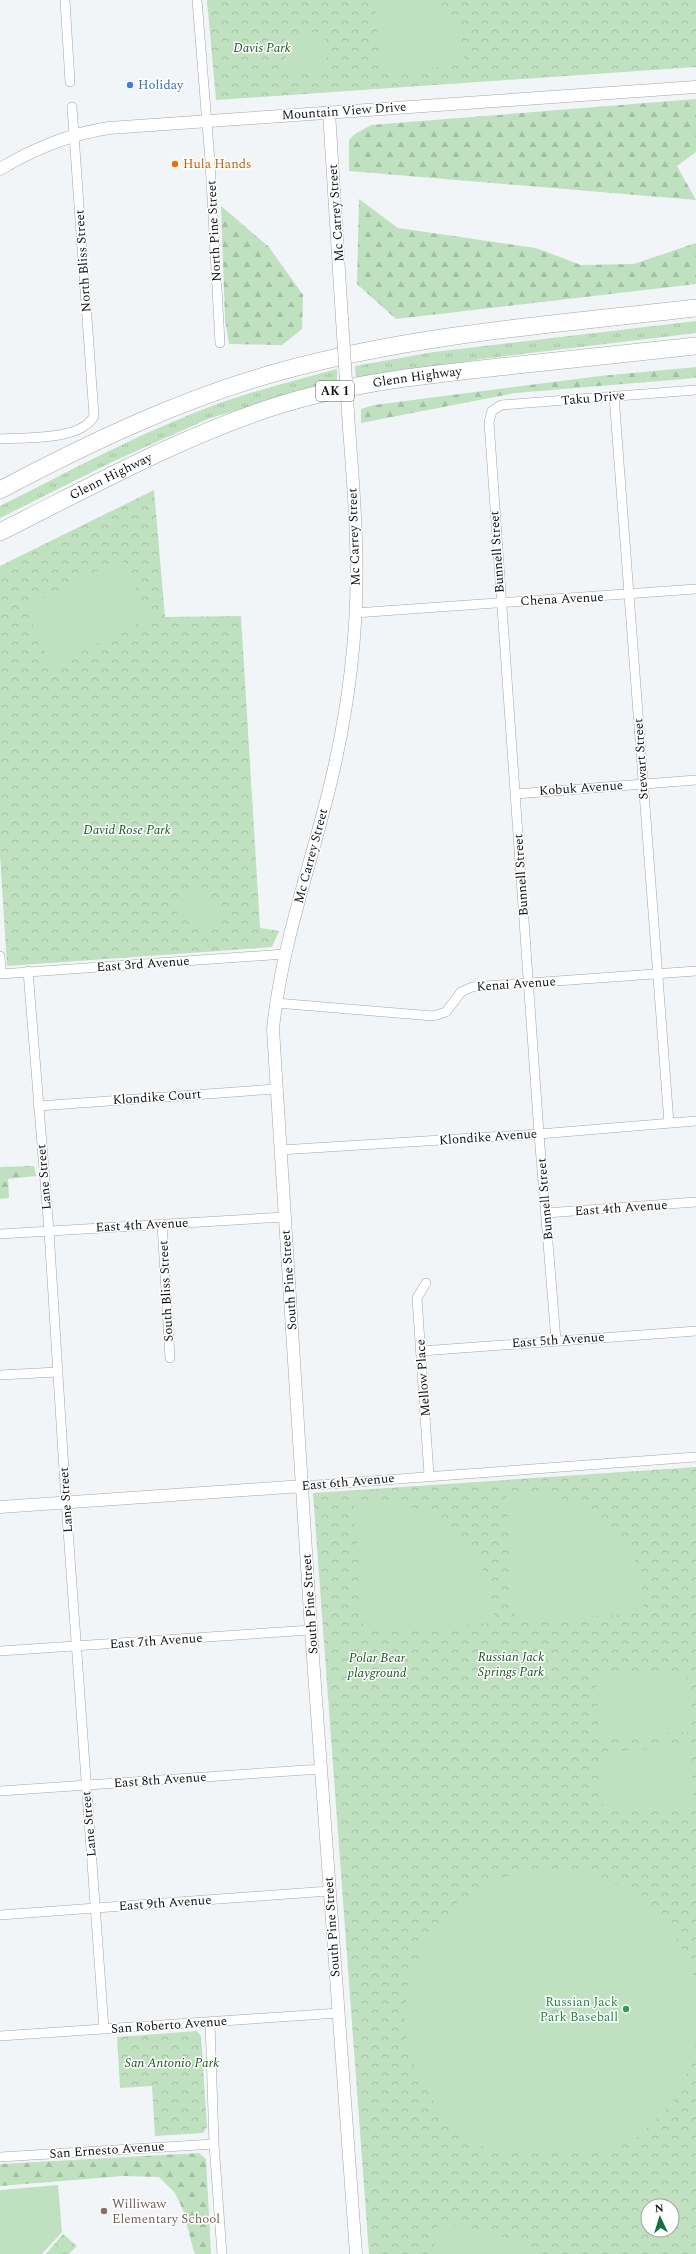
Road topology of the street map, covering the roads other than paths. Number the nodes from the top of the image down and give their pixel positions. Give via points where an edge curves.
1 (64, 0) edge
2 (197, 0) edge
3 (70, 82) dead end
4 (696, 87) edge
5 (72, 106) dead end
6 (329, 112) junction
7 (207, 121) junction
8 (74, 135) junction
9 (0, 169) edge
10 (696, 307) edge
11 (220, 343) dead end
12 (696, 346) edge
13 (696, 390) edge
14 (614, 396) junction
15 (492, 411) joint
16 (0, 439) edge
17 (0, 490) edge
18 (0, 532) edge
19 (696, 589) edge
20 (629, 595) junction
21 (500, 603) junction
22 (355, 614) junction
23 (696, 780) edge
24 (643, 784) junction
25 (515, 794) junction
26 (286, 954) junction
27 (0, 956) edge
28 (28, 971) junction
29 (696, 971) edge
30 (1, 974) edge
31 (657, 974) junction
32 (529, 984) junction
33 (276, 1003) junction
34 (276, 1089) junction
35 (38, 1106) junction
36 (696, 1121) edge
37 (669, 1123) junction
38 (539, 1134) junction
39 (280, 1150) junction
40 (696, 1202) edge
41 (546, 1213) junction
42 (284, 1216) junction
43 (162, 1224) junction
44 (49, 1231) junction
45 (0, 1234) edge
46 (426, 1283) dead end
47 (696, 1332) edge
48 (556, 1340) junction
49 (421, 1351) junction
50 (170, 1358) dead end
51 (57, 1372) junction
52 (0, 1376) edge
53 (696, 1457) edge
54 (429, 1476) junction
55 (302, 1486) junction
56 (66, 1502) junction
57 (0, 1507) edge
58 (311, 1630) junction
59 (77, 1646) junction
60 (0, 1651) edge
61 (321, 1769) junction
62 (86, 1786) junction
63 (0, 1791) edge
64 (329, 1891) junction
65 (95, 1908) junction
66 (0, 1915) edge
67 (339, 2013) junction
68 (210, 2022) junction
69 (104, 2029) junction
70 (0, 2036) edge
71 (214, 2144) junction
72 (0, 2157) edge
73 (222, 2254) edge
74 (356, 2254) edge

1 - 3 street
2 - 7 street, North Pine Street
4 - 6 street, Mountain View Drive
5 - 8 street, North Bliss Street
6 - 7 street, Mountain View Drive
6 - 22 street, Mc Carrey Street, bridge via 356,542
7 - 8 street, Mountain View Drive via 109,128
7 - 11 street, North Pine Street
8 - 9 street, Mountain View Drive via 44,146
8 - 16 street, North Bliss Street via 94,416 86,425 67,433
10 - 17 highway, AK 1 via 461,335 363,352 278,372 189,402 72,452
12 - 18 highway, Glenn Highway / AK 1 via 358,385 276,406 204,433
13 - 14 street, Taku Drive
14 - 15 street, Taku Drive via 501,405
14 - 20 street, Stewart Street
15 - 21 street, Bunnell Street via 489,422
19 - 20 street, Chena Avenue
20 - 21 street, Chena Avenue
20 - 24 street, Stewart Street
21 - 22 street, Chena Avenue
21 - 25 street, Bunnell Street
22 - 26 street, Mc Carrey Street via 348,693 335,764
23 - 24 street, Kobuk Avenue
24 - 25 street, Kobuk Avenue
24 - 31 street, Stewart Street
25 - 32 street, Bunnell Street
26 - 28 street, East 3rd Avenue
26 - 33 street, South Pine Street
27 - 30 street
28 - 30 street, East 3rd Avenue
28 - 35 street, Lane Street
29 - 31 street, Kenai Avenue
31 - 32 street, Kenai Avenue
31 - 37 street, Stewart Street
32 - 33 street, Kenai Avenue via 472,987 461,992 446,1012 433,1016
32 - 38 street, Bunnell Street
33 - 34 street, South Pine Street via 273,1029
34 - 35 street, Klondike Court
34 - 39 street, South Pine Street
35 - 44 street, Lane Street
36 - 37 street, Klondike Avenue
37 - 38 street, Klondike Avenue
38 - 39 street, Klondike Avenue
38 - 41 street, Bunnell Street
39 - 42 street, South Pine Street
40 - 41 street, East 4th Avenue
41 - 48 street, Bunnell Street
42 - 43 street, East 4th Avenue
42 - 55 street, South Pine Street
43 - 44 street, East 4th Avenue
43 - 50 street, South Bliss Street
44 - 45 street, East 4th Avenue
44 - 51 street, Lane Street
46 - 49 street, Mellow Place via 417,1298
47 - 48 street, East 5th Avenue
48 - 49 street, East 5th Avenue
49 - 54 street, Mellow Place
51 - 52 street
51 - 56 street, Lane Street
53 - 54 street, East 6th Avenue
54 - 55 street, East 6th Avenue
55 - 56 street, East 6th Avenue
55 - 58 street, South Pine Street
56 - 57 street, East 6th Avenue
56 - 59 street, Lane Street
58 - 59 street, East 7th Avenue
58 - 61 street, South Pine Street
59 - 60 street, East 7th Avenue
59 - 62 street, Lane Street
61 - 62 street, East 8th Avenue
61 - 64 street, South Pine Street
62 - 63 street, East 8th Avenue
62 - 65 street, Lane Street
64 - 65 street, East 9th Avenue
64 - 67 street, South Pine Street
65 - 66 street, East 9th Avenue
65 - 69 street, Lane Street
67 - 68 street, San Roberto Avenue
67 - 74 street, South Pine Street
68 - 69 street, San Roberto Avenue
68 - 71 street
69 - 70 street, San Roberto Avenue
71 - 72 street, San Ernesto Avenue
71 - 73 street

